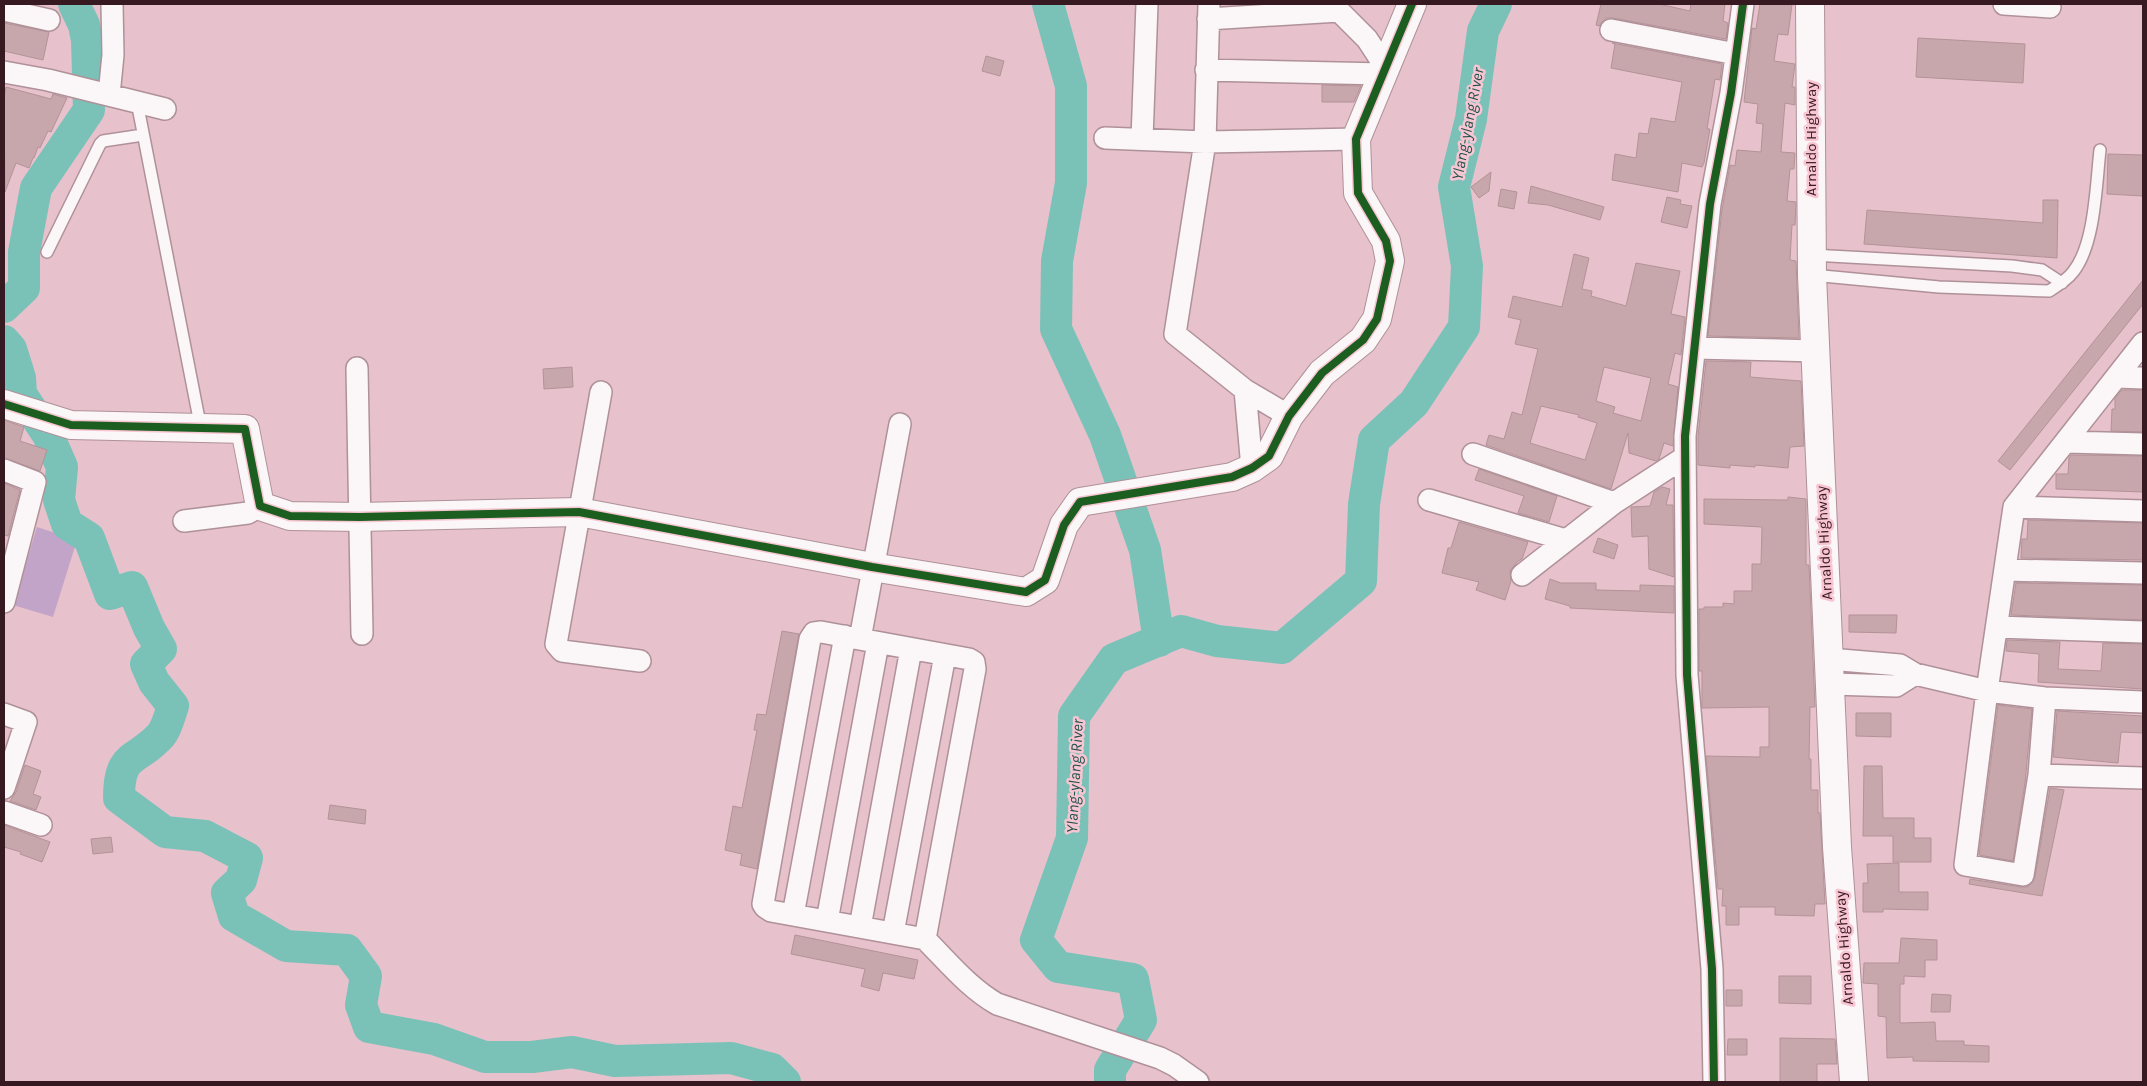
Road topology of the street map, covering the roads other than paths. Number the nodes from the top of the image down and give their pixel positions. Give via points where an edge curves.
1 (112, 4) edge
2 (1147, 4) edge
3 (1412, 4) edge
4 (1743, 4) edge
5 (1810, 4) edge
6 (2004, 4) edge
7 (2050, 7) dead end
8 (4, 10) edge
9 (1208, 11) edge
10 (49, 20) dead end
11 (1611, 30) dead end
12 (1736, 54) junction
13 (1206, 70) junction
14 (1385, 71) junction
15 (4, 72) edge
16 (109, 95) junction
17 (137, 102) junction
18 (165, 109) dead end
19 (143, 135) junction
20 (1105, 138) dead end
21 (1356, 139) junction
22 (1142, 140) junction
23 (1205, 142) junction
24 (2100, 150) dead end
25 (46, 252) dead end
26 (1812, 265) junction
27 (2062, 283) junction
28 (2143, 343) edge
29 (1695, 348) junction
30 (1816, 351) junction
31 (357, 368) dead end
32 (2117, 377) junction
33 (2143, 378) edge
34 (1245, 390) junction
35 (601, 392) dead end
36 (10, 407) edge
37 (1289, 416) junction
38 (900, 424) dead end
39 (201, 428) junction
40 (2066, 442) junction
41 (2143, 444) edge
42 (1473, 454) dead end
43 (1685, 457) junction
44 (1252, 468) junction
45 (4, 470) edge
46 (1429, 500) dead end
47 (1614, 503) junction
48 (260, 506) junction
49 (2014, 507) junction
50 (2143, 510) edge
51 (578, 512) junction
52 (360, 517) junction
53 (184, 521) dead end
54 (1566, 540) junction
55 (872, 567) junction
56 (2005, 570) junction
57 (2143, 573) edge
58 (1522, 575) dead end
59 (4, 602) edge
60 (1997, 627) junction
61 (2143, 632) edge
62 (362, 634) dead end
63 (861, 639) junction
64 (911, 649) junction
65 (945, 655) junction
66 (640, 661) dead end
67 (1830, 671) junction
68 (1987, 691) junction
69 (2045, 698) junction
70 (2143, 702) edge
71 (4, 714) edge
72 (2038, 775) junction
73 (2143, 778) edge
74 (4, 788) edge
75 (4, 812) edge
76 (41, 825) dead end
77 (793, 915) junction
78 (827, 921) junction
79 (860, 927) junction
80 (893, 933) junction
81 (925, 939) junction
82 (1198, 1082) edge
83 (1714, 1082) edge
84 (1854, 1082) edge

1 - 16 street via 113,54
2 - 22 street
3 - 14 street
4 - 12 street
5 - 26 street, Arnaldo Highway
6 - 7 street
8 - 10 street
9 - 13 street
9 - 14 street via 1339,11 1367,39
11 - 12 street
12 - 29 street via 1710,204
13 - 14 street
13 - 23 street
14 - 21 street
15 - 16 street
16 - 17 street
17 - 18 street
17 - 19 lane
19 - 25 lane via 102,141
19 - 39 lane
20 - 22 street
21 - 23 street
21 - 37 street via 1358,193 1386,241 1390,260 1377,319 1363,340 1322,373
22 - 23 street
23 - 34 street via 1175,334
24 - 27 lane via 2088,244 2074,272
26 - 27 lane via 2012,266 2042,270
26 - 27 lane via 1939,287 2049,291
26 - 30 street, Arnaldo Highway
28 - 32 street
29 - 30 street
29 - 43 street
30 - 67 street, Arnaldo Highway
31 - 52 street
32 - 33 street
32 - 40 street
34 - 37 street
34 - 44 street
35 - 51 street
36 - 39 street via 71,425
37 - 44 street via 1269,456
38 - 55 street
39 - 48 street via 245,429
40 - 41 street
40 - 49 street
42 - 47 street
43 - 47 street
43 - 83 street via 1687,675 1712,969
44 - 55 street via 1232,477 1080,502 1064,525 1045,580 1026,592
45 - 59 street via 35,482
46 - 54 street
47 - 54 street
48 - 52 street via 290,516
48 - 53 street via 248,513
49 - 50 street
49 - 56 street
51 - 52 street
51 - 55 street
51 - 66 street via 556,644 562,651
52 - 62 street
54 - 58 street
55 - 63 street
56 - 57 street
56 - 60 street
60 - 61 street
60 - 68 street
63 - 64 street
63 - 77 street
63 - 77 street via 817,632 812,636 808,649 763,900 768,909
63 - 78 street
64 - 65 street
64 - 79 street
65 - 80 street
65 - 81 street via 972,660 975,666
67 - 68 street via 1900,665 1914,674
67 - 84 street, Arnaldo Highway
68 - 69 street
68 - 72 street via 1965,865 2023,875
69 - 70 street
69 - 72 street
71 - 74 street via 26,722
72 - 73 street
75 - 76 street
77 - 78 street
78 - 79 street
79 - 80 street
80 - 81 street
81 - 82 street via 970,986 990,1000 1174,1065

